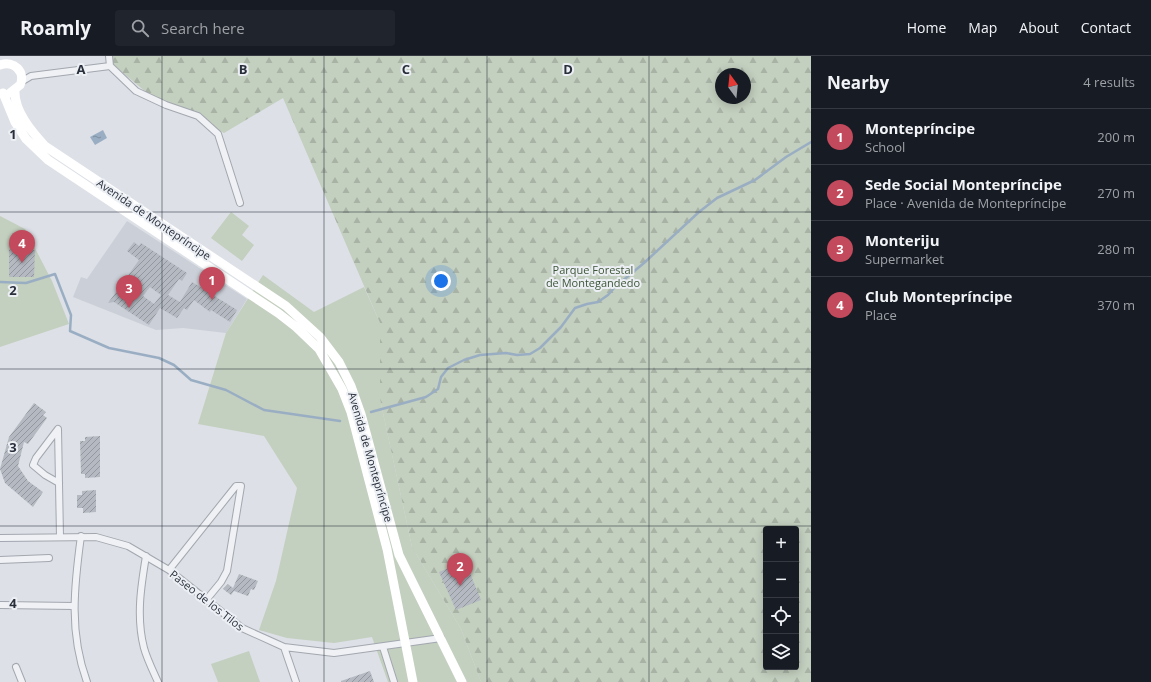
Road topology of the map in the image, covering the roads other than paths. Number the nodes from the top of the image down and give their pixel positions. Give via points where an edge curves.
1 (109, 56) edge
2 (11, 60) edge
3 (1, 62) edge
4 (110, 66) junction
5 (21, 77) junction
6 (15, 91) junction
7 (1, 92) edge
8 (240, 203) dead end
9 (59, 483) junction
10 (81, 536) junction
11 (60, 537) junction
12 (0, 538) edge
13 (146, 556) junction
14 (49, 558) dead end
15 (0, 560) edge
16 (169, 570) junction
17 (207, 599) junction
18 (0, 605) edge
19 (74, 606) junction
20 (441, 638) junction
21 (406, 644) junction
22 (284, 647) junction
23 (382, 647) junction
24 (16, 667) dead end
25 (22, 682) edge
26 (86, 682) edge
27 (158, 682) edge
28 (296, 682) edge
29 (394, 682) edge
30 (413, 682) edge
31 (462, 682) edge

1 - 4 street
2 - 3 street
2 - 5 street
4 - 5 street
4 - 8 street via 136,91 198,116 218,134
5 - 6 street
6 - 7 street, Avenida de Montepríncipe
6 - 20 street, Avenida de Montepríncipe via 23,117 45,146 286,306 320,337 339,362 351,386 400,555
7 - 21 street, Avenida de Montepríncipe via 26,139 48,160 278,313 319,349 342,389 351,412 387,549
9 - 9 street via 59,476 58,429 33,465
9 - 11 street
10 - 11 street, Paseo de los Tilos
10 - 13 street, Paseo de los Tilos via 96,536 128,546
10 - 19 street
11 - 12 street, Paseo de los Tilos
13 - 16 street, Paseo de los Tilos
13 - 27 street via 139,620 144,648
14 - 15 street
16 - 17 street, Paseo de los Tilos
16 - 17 street via 236,486 241,486 227,571
17 - 22 street, Paseo de los Tilos via 242,628
18 - 19 street
19 - 26 street via 75,632
20 - 21 street, Paseo de los Tilos
20 - 31 street, Avenida de Montepríncipe
21 - 23 street, Paseo de los Tilos
21 - 30 street, Avenida de Montepríncipe
22 - 23 street, Paseo de los Tilos via 334,653
22 - 28 street
23 - 29 street
24 - 25 street

